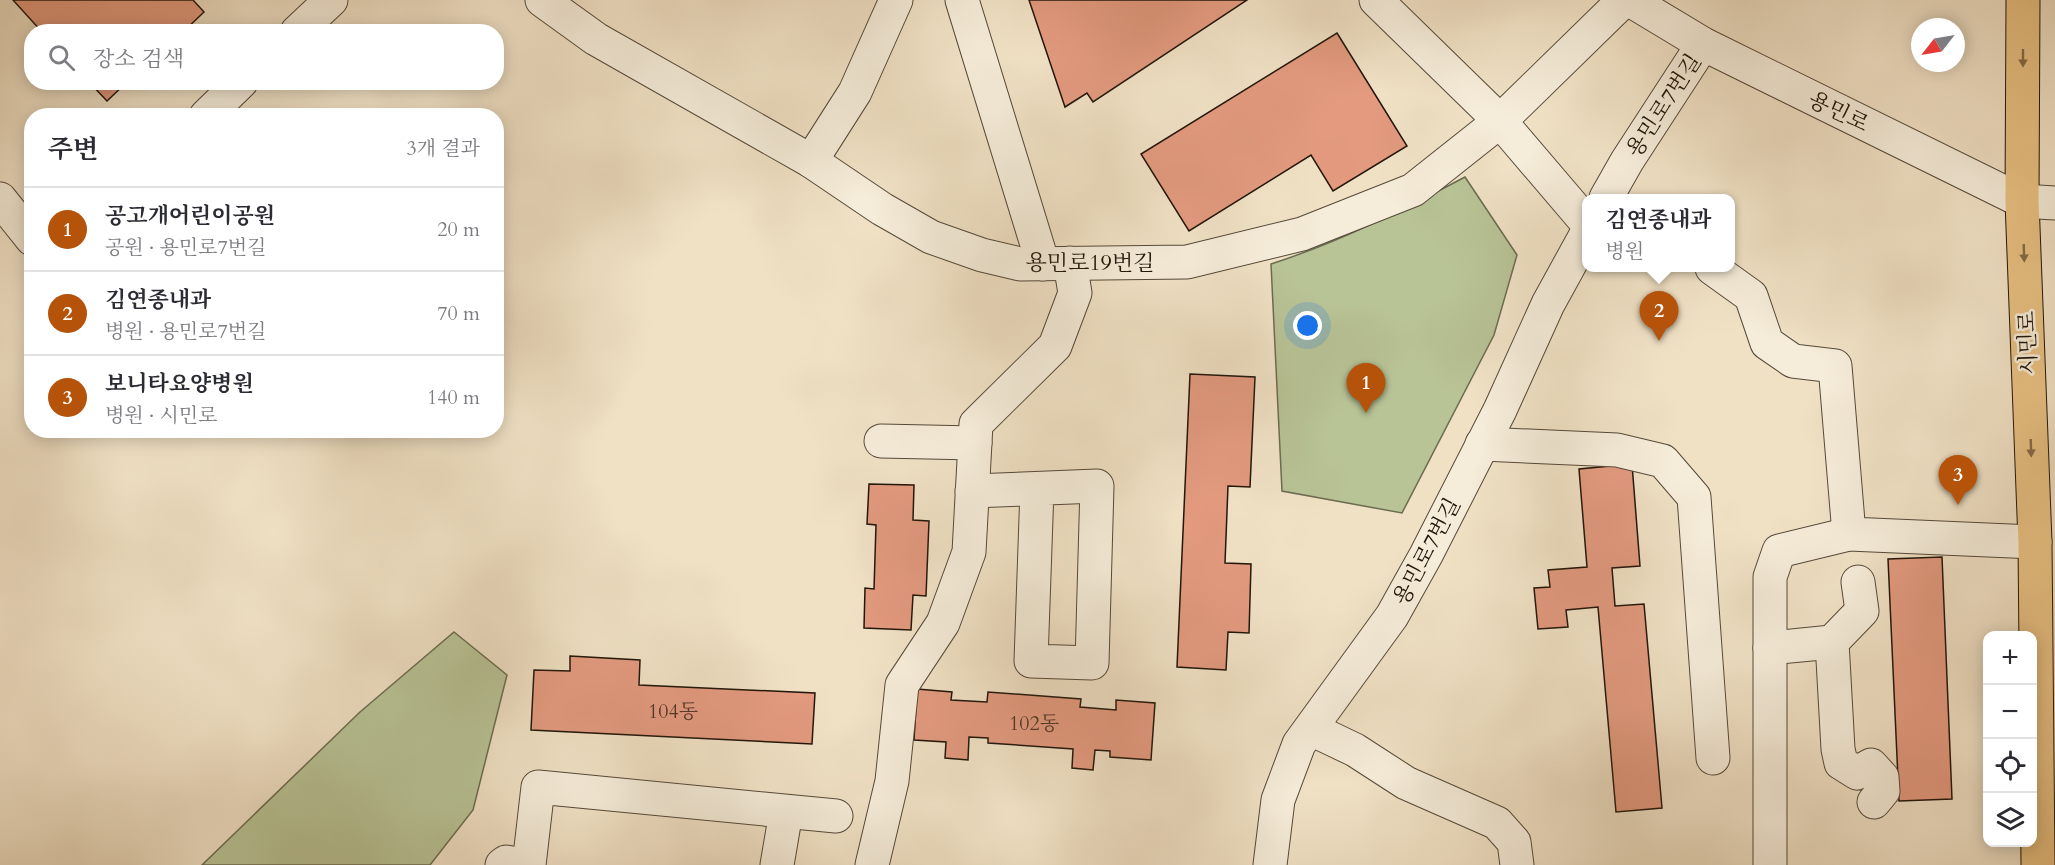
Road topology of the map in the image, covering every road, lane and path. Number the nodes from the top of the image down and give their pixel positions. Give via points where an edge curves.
1 (331, 0) edge
2 (542, 0) edge
3 (896, 0) edge
4 (962, 0) edge
5 (1376, 0) edge
6 (1624, 0) edge
7 (1630, 0) edge
8 (2023, 0) edge
9 (306, 24) edge
10 (1702, 44) junction
11 (234, 90) edge
12 (214, 108) edge
13 (1500, 121) junction
14 (811, 161) junction
15 (1608, 194) edge
16 (0, 199) edge
17 (2022, 201) junction
18 (2055, 203) edge
19 (1582, 217) edge
20 (24, 229) edge
21 (1582, 242) edge
22 (1057, 263) junction
23 (1719, 272) edge
24 (881, 441) dead end
25 (975, 443) junction
26 (1482, 444) junction
27 (1037, 489) junction
28 (972, 491) junction
29 (1849, 534) junction
30 (2035, 542) junction
31 (1858, 582) dead end
32 (1832, 642) junction
33 (1770, 648) junction
34 (1311, 729) junction
35 (1713, 758) dead end
36 (1874, 802) dead end
37 (786, 812) junction
38 (836, 816) dead end
39 (1770, 853) edge
40 (502, 865) edge
41 (527, 865) edge
42 (777, 865) edge
43 (872, 865) edge
44 (1270, 865) edge
45 (1517, 865) edge
46 (2038, 865) edge

1 - 9 street
2 - 14 street, 용민로19번길 via 596,39
3 - 14 street via 855,92
4 - 22 street
5 - 13 street
6 - 13 street, 용민로19번길
7 - 10 street, 용민로
8 -> 17 main road, 시민로
10 - 15 street, 용민로7번길
10 - 17 street, 용민로
11 - 12 street
13 - 19 street
13 - 22 street, 용민로19번길 via 1413,190 1302,234 1187,262
14 - 22 street, 용민로19번길 via 931,237 1020,264
16 - 20 street
17 - 18 street, 용민로
17 -> 30 main road, 시민로
21 - 26 street, 용민로7번길
22 - 25 street via 1075,293 1055,346 976,424
23 - 29 street via 1751,296 1767,343 1793,361 1835,366
24 - 25 street
25 - 28 street
26 - 34 street, 용민로7번길 via 1392,616
26 - 35 street via 1617,450 1663,461 1694,497
27 - 27 street via 1097,486 1092,663 1031,661
27 - 28 street
28 - 43 street via 969,552 943,623 902,686 892,781
29 - 30 street
29 - 33 street via 1779,550 1770,577
30 - 46 main road, 시민로
31 - 32 street via 1862,611
32 - 33 street
32 - 36 street via 1841,763 1857,773 1870,765 1882,777 1883,791
33 - 39 street
34 - 44 street, 용민로7번길 via 1299,744 1278,800
34 - 45 street via 1355,750 1406,783 1497,823 1514,842
37 - 38 street
37 - 41 street via 538,786
37 - 42 street
40 - 41 street

